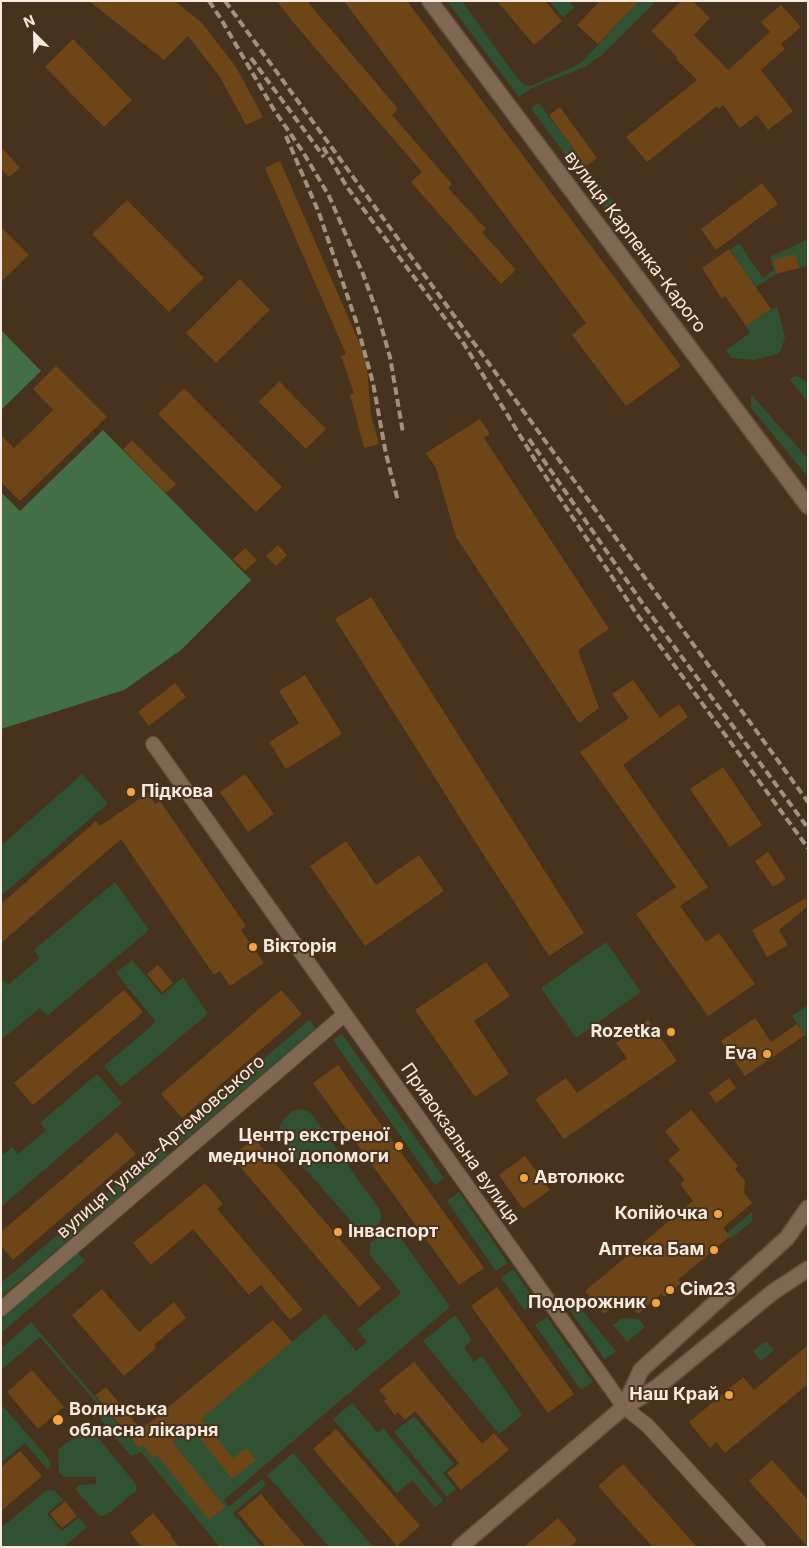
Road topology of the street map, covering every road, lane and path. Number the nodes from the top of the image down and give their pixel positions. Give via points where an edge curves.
1 (430, 1) edge
2 (808, 506) edge
3 (153, 744) dead end
4 (345, 1014) junction
5 (808, 1208) edge
6 (808, 1269) edge
7 (1, 1309) edge
8 (624, 1408) junction
9 (460, 1547) edge
10 (758, 1547) edge

1 - 2 street, вулиця Карпенка-Карого
3 - 4 street, Привокзальна вулиця
4 - 7 street, вулиця Гулака-Артемовського
4 - 8 street, Привокзальна вулиця
5 - 8 street via 787,1238 641,1370
6 - 8 street via 773,1292 656,1388
8 - 9 street
8 - 10 street, Привокзальна вулиця via 648,1426

